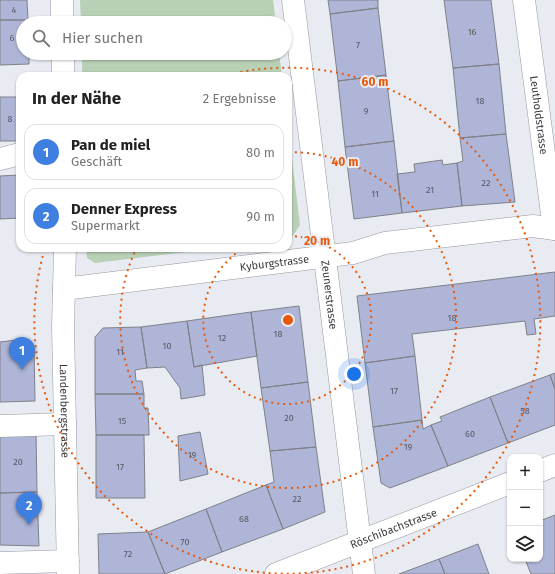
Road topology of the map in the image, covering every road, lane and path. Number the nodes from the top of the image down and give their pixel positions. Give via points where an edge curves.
1 (62, 0) edge
2 (293, 0) edge
3 (524, 0) edge
4 (62, 16) edge
5 (62, 60) edge
6 (63, 72) edge
7 (16, 155) edge
8 (0, 159) edge
9 (554, 229) edge
10 (65, 252) edge
11 (324, 257) junction
12 (64, 289) junction
13 (65, 424) junction
14 (0, 426) edge
15 (555, 465) edge
16 (543, 470) edge
17 (507, 484) edge
18 (360, 542) junction
19 (0, 563) edge
20 (68, 568) edge
21 (276, 574) edge
22 (364, 574) edge

1 - 4 street
2 - 11 street, Zeunerstrasse
3 - 9 street, Leutholdstrasse
5 - 6 street
7 - 8 street
9 - 11 street, Kyburgstrasse via 533,226 385,243 353,253
10 - 12 street, Landenbergstrasse
11 - 12 street, Kyburgstrasse
11 - 18 street, Zeunerstrasse
12 - 13 street, Landenbergstrasse
13 - 14 street
13 - 20 street, Landenbergstrasse
15 - 16 street
17 - 18 street, Röschibachstrasse
18 - 21 street, Röschibachstrasse
18 - 22 street, Zeunerstrasse
19 - 20 street

